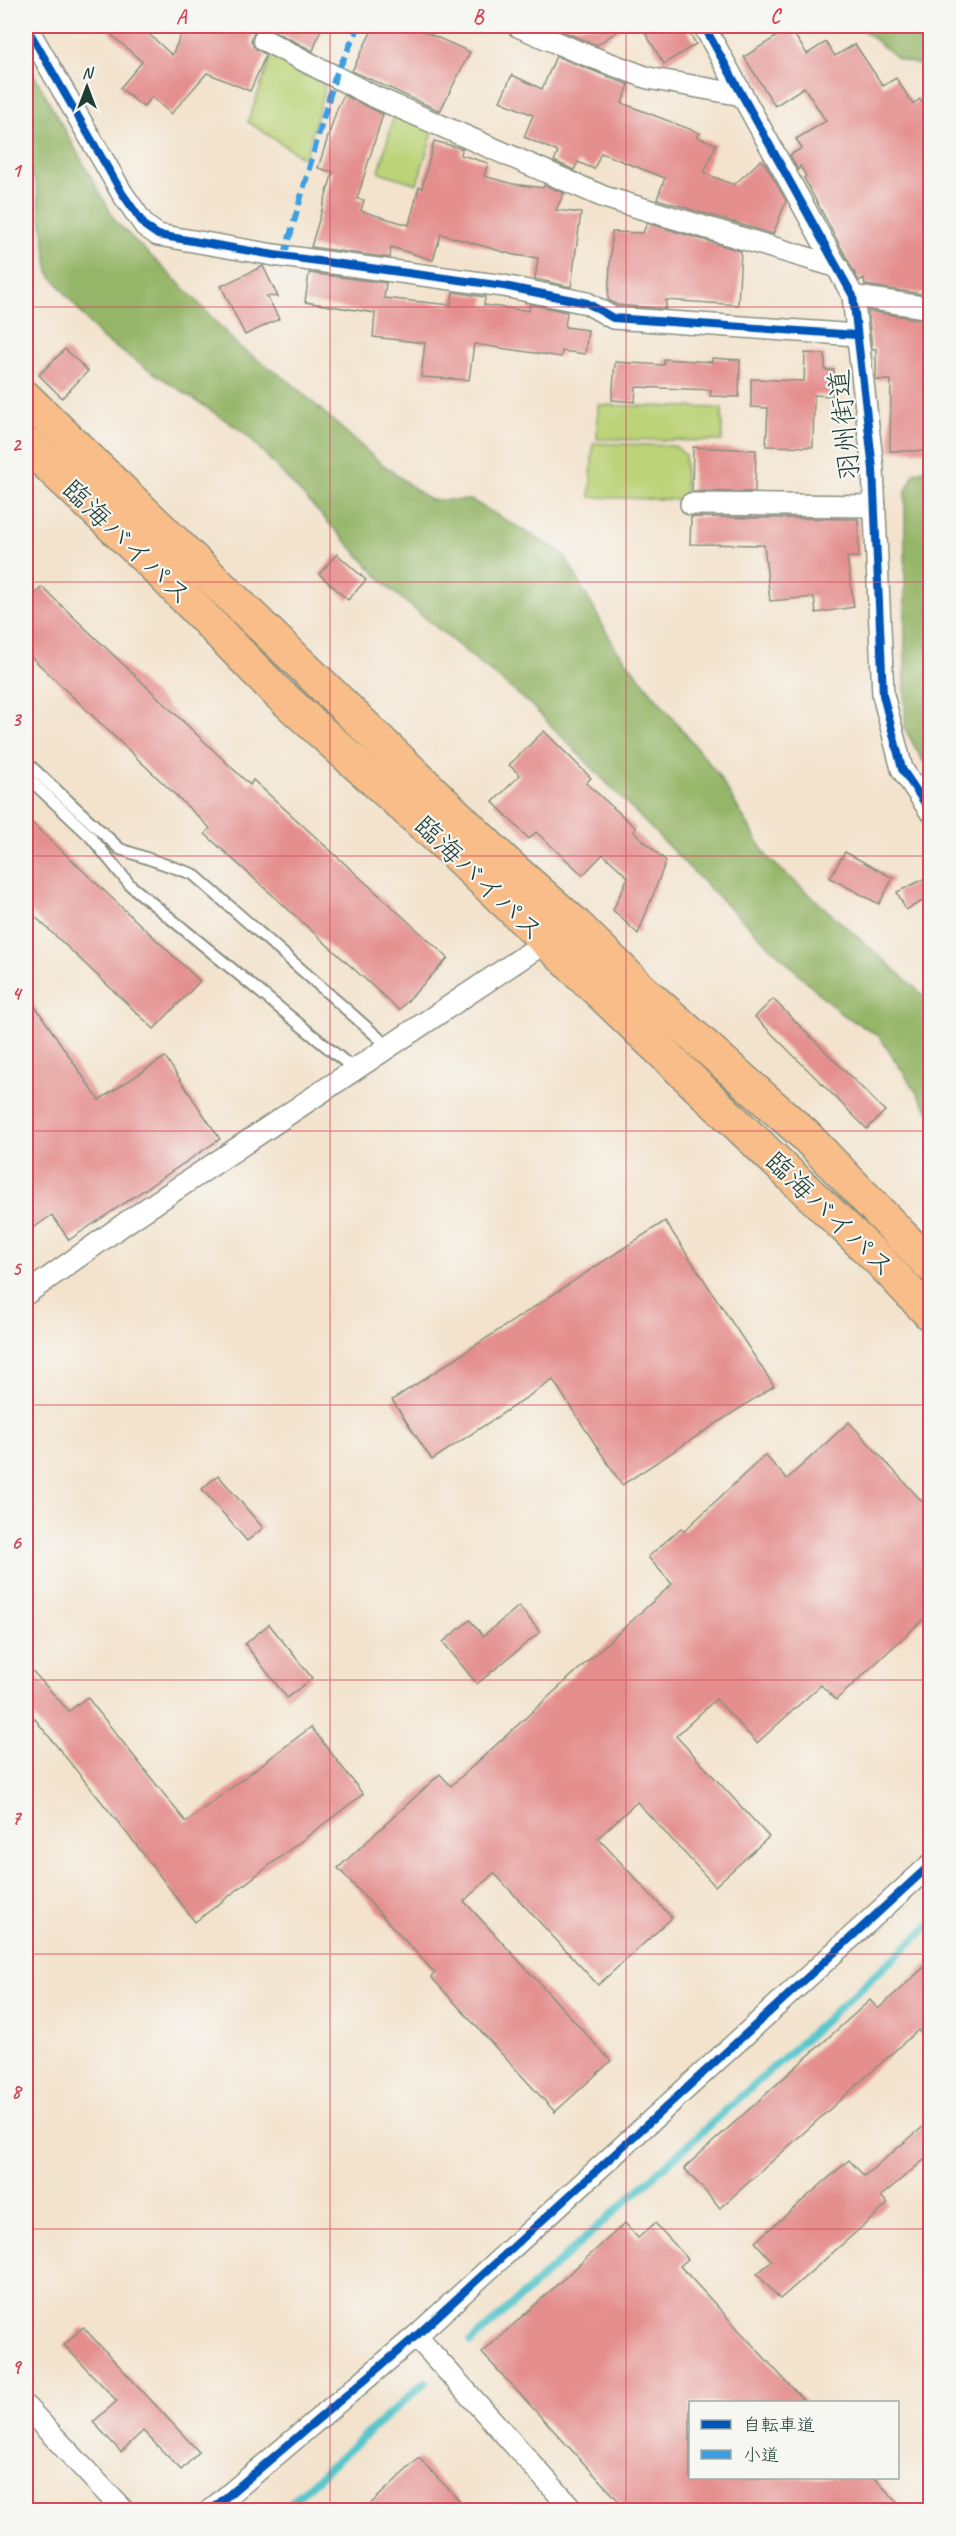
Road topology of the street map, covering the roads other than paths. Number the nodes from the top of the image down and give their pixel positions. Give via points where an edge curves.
1 (26, 26) edge
2 (518, 26) edge
3 (704, 26) edge
4 (264, 40) dead end
5 (742, 95) junction
6 (838, 267) junction
7 (853, 296) junction
8 (930, 308) edge
9 (857, 335) junction
10 (26, 398) edge
11 (26, 444) edge
12 (691, 504) dead end
13 (875, 506) junction
14 (26, 762) edge
15 (26, 776) edge
16 (930, 811) edge
17 (574, 923) junction
18 (546, 942) junction
19 (389, 1047) junction
20 (355, 1070) junction
21 (930, 1265) edge
22 (26, 1294) edge
23 (930, 1314) edge
24 (930, 1865) edge
25 (416, 2337) junction
26 (26, 2407) edge
27 (123, 2511) edge
28 (210, 2511) edge
29 (573, 2511) edge

1 - 9 street via 122,193 145,226 158,234 274,255 504,286 587,303 613,318
2 - 5 street via 648,78
3 - 5 street, 羽州街道
4 - 6 street via 373,96 604,197
5 - 6 street, 羽州街道
6 - 7 street, 羽州街道
7 - 8 street
7 - 9 street, 羽州街道
9 - 13 street, 羽州街道
10 - 17 highway, 臨海バイパス via 505,862
11 - 18 highway, 臨海バイパス via 151,563 278,693
12 - 13 street
13 - 16 street, 羽州街道 via 883,695 902,769
14 - 19 lane via 120,849 193,874
15 - 20 lane via 90,836 130,885
17 - 18 street
17 - 21 highway, 臨海バイパス via 644,992 805,1136
18 - 19 street
18 - 23 highway, 臨海バイパス via 879,1260
19 - 20 street
20 - 22 street
24 - 25 street
25 - 28 street
25 - 29 street
26 - 27 street

